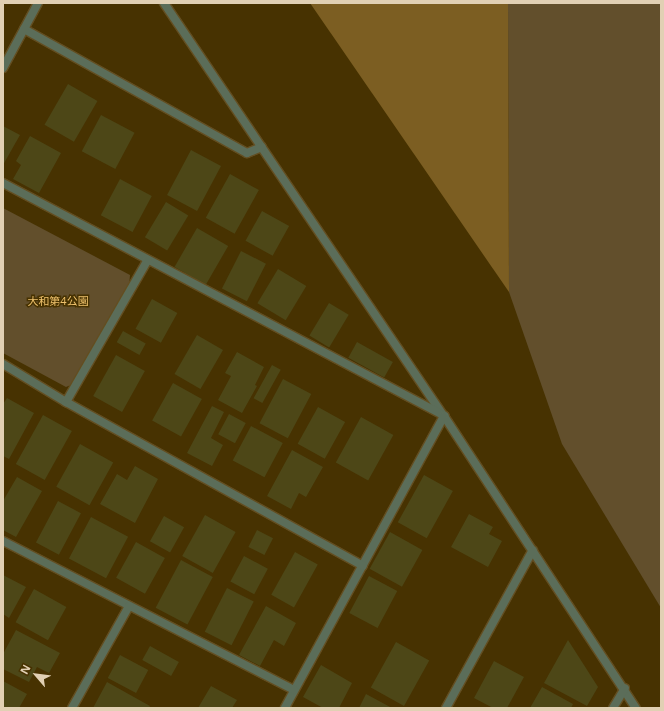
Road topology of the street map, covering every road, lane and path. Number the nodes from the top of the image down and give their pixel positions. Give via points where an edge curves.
1 (38, 3) edge
2 (164, 3) edge
3 (24, 29) junction
4 (3, 68) edge
5 (262, 147) junction
6 (3, 183) edge
7 (147, 260) junction
8 (3, 364) edge
9 (66, 402) junction
10 (444, 416) junction
11 (3, 541) edge
12 (533, 550) junction
13 (363, 566) junction
14 (129, 606) junction
15 (624, 688) junction
16 (294, 690) junction
17 (72, 708) edge
18 (285, 708) edge
19 (446, 708) edge
20 (613, 708) edge
21 (636, 708) edge

1 - 3 street
2 - 5 street
3 - 4 street
3 - 5 street via 247,153
5 - 10 street
6 - 7 street
7 - 9 street
7 - 10 street
8 - 9 street
9 - 13 street
10 - 12 street
10 - 13 street
11 - 14 street
12 - 15 street
12 - 19 street
13 - 16 street
14 - 16 street
14 - 17 street
15 - 20 street
15 - 21 street
16 - 18 street

